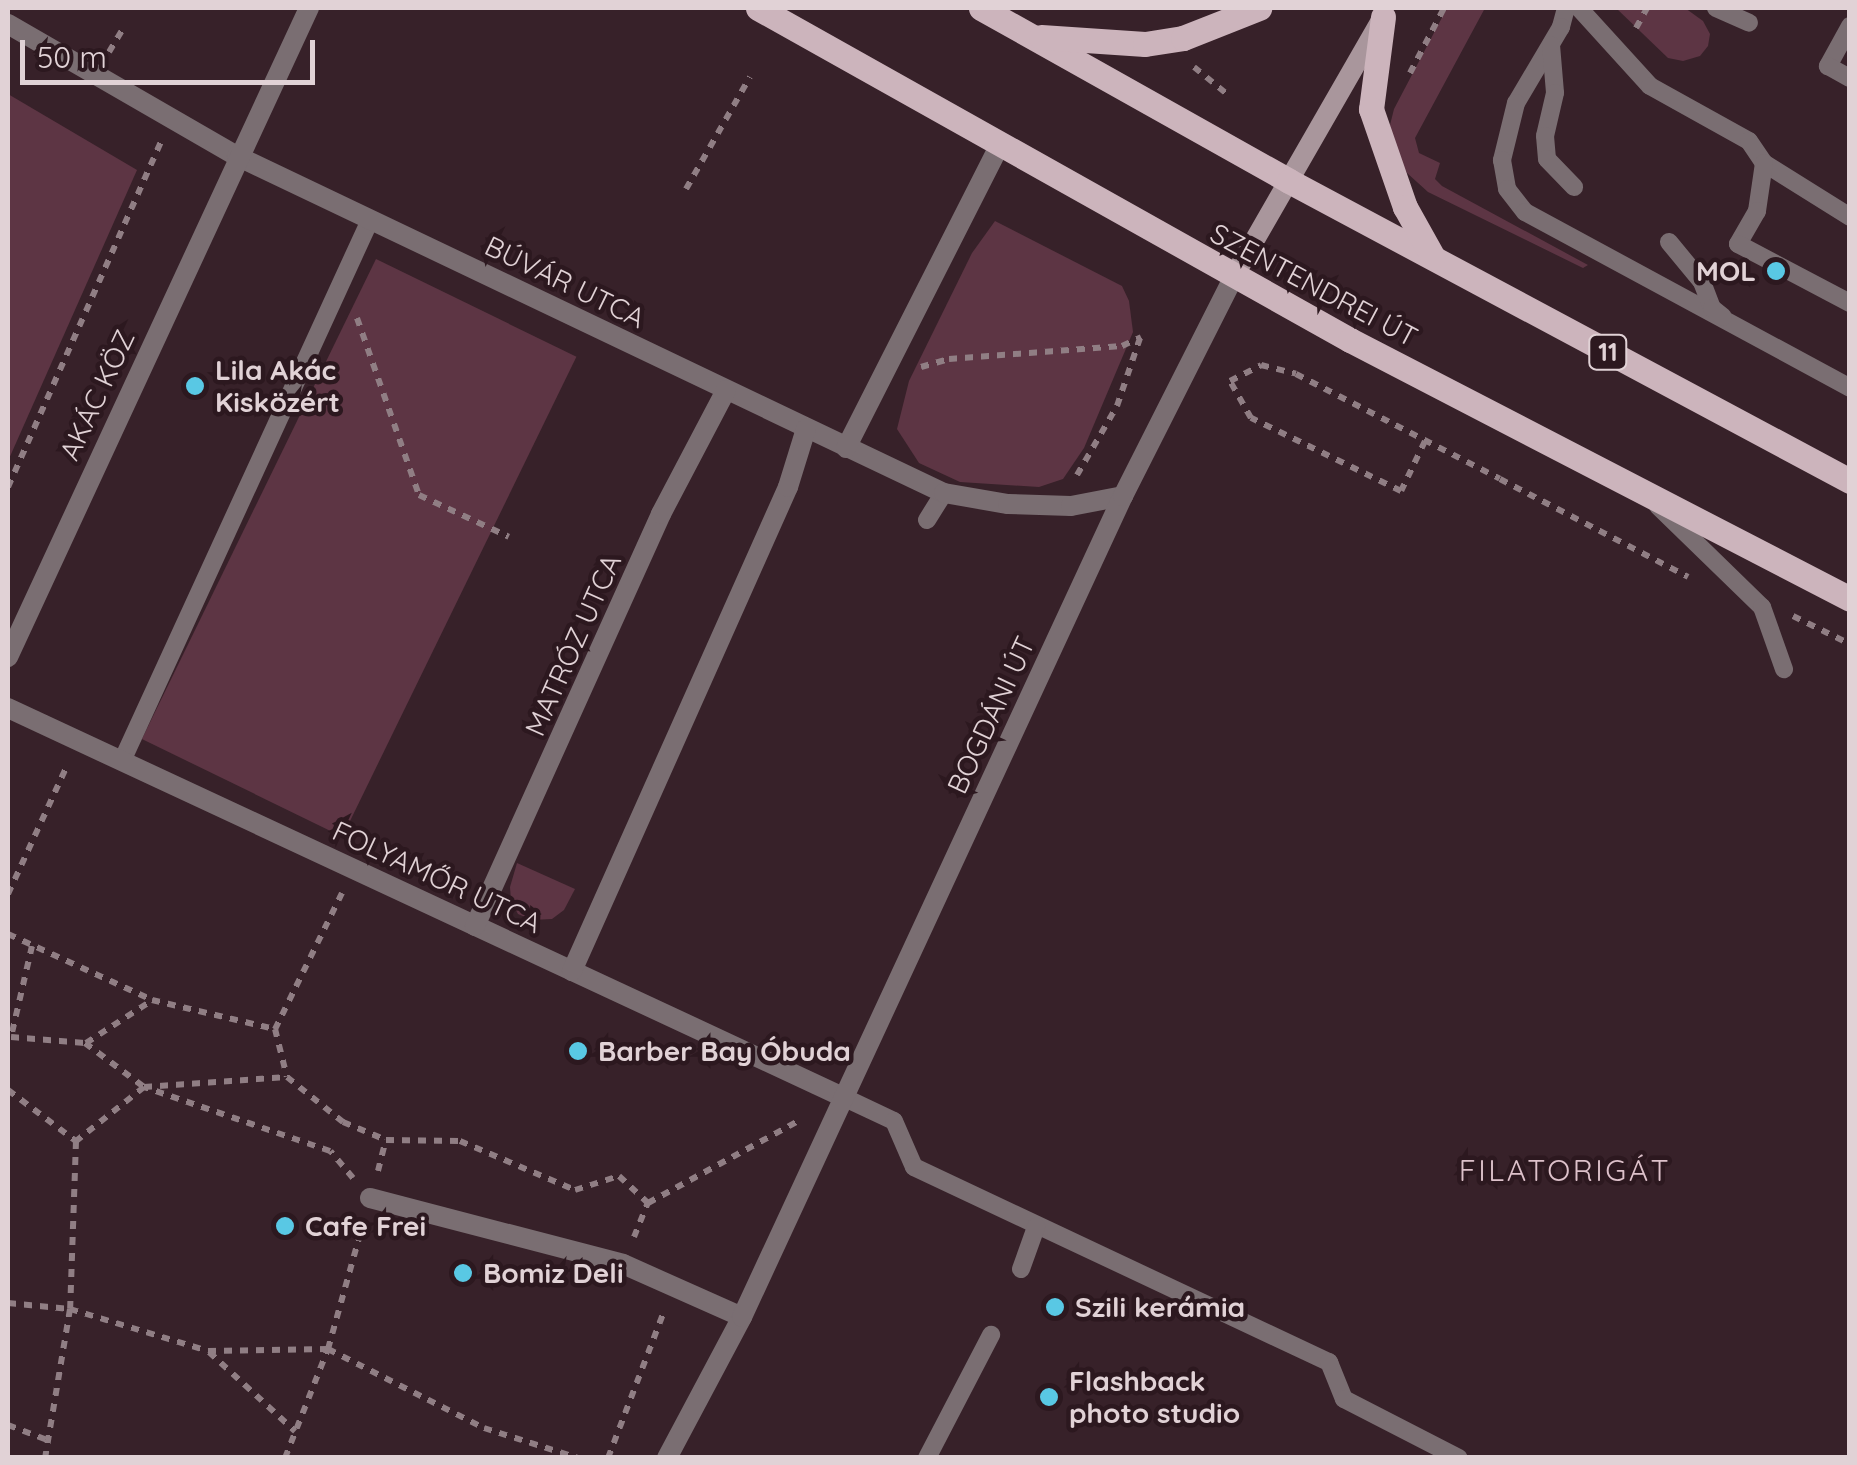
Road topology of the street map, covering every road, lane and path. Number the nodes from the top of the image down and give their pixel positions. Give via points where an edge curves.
1 (308, 8) edge
2 (758, 8) edge
3 (982, 8) edge
4 (1260, 8) edge
5 (1566, 8) edge
6 (1580, 8) edge
7 (1716, 8) edge
8 (1386, 12) edge
9 (8, 24) edge
10 (1749, 24) dead end
11 (1850, 26) edge
12 (1034, 36) junction
13 (1551, 45) junction
14 (1193, 66) dead end
15 (750, 77) dead end
16 (1850, 78) edge
17 (1227, 94) dead end
18 (172, 118) junction
19 (1000, 144) junction
20 (237, 156) junction
21 (1764, 164) junction
22 (1289, 181) junction
23 (1574, 187) dead end
24 (686, 188) dead end
25 (1850, 217) edge
26 (370, 220) junction
27 (1668, 242) dead end
28 (1433, 257) junction
29 (1234, 276) junction
30 (343, 279) junction
31 (1850, 302) edge
32 (1737, 330) junction
33 (888, 365) junction
34 (1850, 388) edge
35 (726, 390) junction
36 (806, 429) junction
37 (1426, 441) junction
38 (846, 448) junction
39 (1850, 481) edge
40 (8, 486) edge
41 (1640, 488) junction
42 (944, 493) junction
43 (1123, 496) junction
44 (1060, 506) junction
45 (926, 520) dead end
46 (510, 537) dead end
47 (1692, 579) dead end
48 (1850, 599) edge
49 (1762, 607) junction
50 (1850, 644) edge
51 (8, 656) edge
52 (1784, 669) dead end
53 (8, 708) edge
54 (79, 741) junction
55 (122, 761) junction
56 (354, 869) junction
57 (8, 894) edge
58 (475, 926) junction
59 (8, 934) edge
60 (32, 946) junction
61 (572, 971) junction
62 (152, 1000) junction
63 (275, 1030) junction
64 (9, 1040) edge
65 (85, 1043) junction
66 (287, 1077) junction
67 (144, 1086) junction
68 (8, 1090) edge
69 (843, 1097) junction
70 (76, 1141) junction
71 (370, 1198) junction
72 (648, 1203) junction
73 (1036, 1227) junction
74 (622, 1264) junction
75 (1021, 1269) dead end
76 (673, 1288) junction
77 (8, 1303) edge
78 (70, 1309) junction
79 (742, 1317) junction
80 (992, 1335) dead end
81 (328, 1349) junction
82 (208, 1351) junction
83 (8, 1425) edge
84 (295, 1431) junction
85 (47, 1440) junction
86 (45, 1458) edge
87 (285, 1458) edge
88 (578, 1458) edge
89 (608, 1458) edge
90 (667, 1458) edge
91 (927, 1458) edge
92 (1459, 1458) edge

1 - 20 street, AKÁC KÖZ
2 - 19 main road, SZENTENDREI ÚT
3 - 12 main road, 11
4 - 12 main road via 1183,38 1145,44
5 - 13 lane
6 - 21 lane via 1650,86 1749,140
7 - 10 lane
8 - 22 street, BOGDÁNI ÚT
8 - 28 main road via 1371,109 1406,208
9 - 18 street, BÚVÁR UTCA
11 - 16 lane via 1828,66
12 - 22 main road, 11
13 - 23 lane via 1555,93 1544,136 1547,159
13 - 32 lane via 1516,102 1502,160 1507,189 1525,212
14 - 17 path
15 - 24 path
18 - 20 street, BÚVÁR UTCA
18 - 40 path
19 - 29 main road, SZENTENDREI ÚT
19 - 33 street
20 - 26 street, BÚVÁR UTCA
20 - 51 street, AKÁC KÖZ
21 - 25 lane
21 - 31 lane via 1757,211 1738,244
22 - 28 main road, 11
22 - 29 street, BOGDÁNI ÚT
26 - 30 lane
26 - 35 street, BÚVÁR UTCA
27 - 32 lane via 1702,282 1712,308
28 - 39 main road, 11
29 - 41 main road, SZENTENDREI ÚT
29 - 43 street, BOGDÁNI ÚT
30 - 46 path via 418,495
30 - 55 lane
32 - 34 lane
33 - 38 street
33 - 44 path via 904,372 949,358 1122,346 1141,336 1117,406
35 - 36 street, BÚVÁR UTCA
35 - 58 street, MATRÓZ UTCA via 661,514
36 - 38 street, BÚVÁR UTCA
36 - 61 street via 788,487
37 - 37 path via 1401,491 1251,418 1230,382 1261,365 1296,374
37 - 47 path
38 - 42 street, BÚVÁR UTCA
41 - 48 main road, SZENTENDREI ÚT
41 - 49 lane
42 - 44 street, BÚVÁR UTCA
42 - 45 lane
43 - 44 street, BÚVÁR UTCA
43 - 69 street, BOGDÁNI ÚT
49 - 50 path
49 - 52 lane
53 - 54 street, FOLYAMŐR UTCA
54 - 55 street, FOLYAMŐR UTCA
54 - 57 path
55 - 56 street, FOLYAMŐR UTCA
56 - 58 street, FOLYAMŐR UTCA
56 - 63 path
58 - 61 street, FOLYAMŐR UTCA
59 - 60 path
60 - 62 path
60 - 64 path
61 - 69 street, FOLYAMŐR UTCA
62 - 63 path
62 - 65 path
63 - 66 path
64 - 65 path
65 - 67 path
66 - 67 path
66 - 72 path via 343,1122 386,1140 460,1141 575,1190 619,1176
67 - 70 path
67 - 71 path via 330,1151
68 - 70 path
69 - 72 path
69 - 73 lane via 894,1120 914,1167
69 - 79 street, BOGDÁNI ÚT
70 - 78 path
71 - 74 street
71 - 81 path
72 - 74 path
73 - 75 lane
73 - 92 lane via 1328,1362 1344,1399
74 - 76 street
76 - 79 street
76 - 89 path
77 - 78 path
78 - 82 path
78 - 85 path
79 - 90 street, BOGDÁNI ÚT
80 - 91 lane
81 - 82 path
81 - 84 path
81 - 88 path via 484,1428
82 - 84 path
83 - 85 path
84 - 87 path
85 - 86 path

